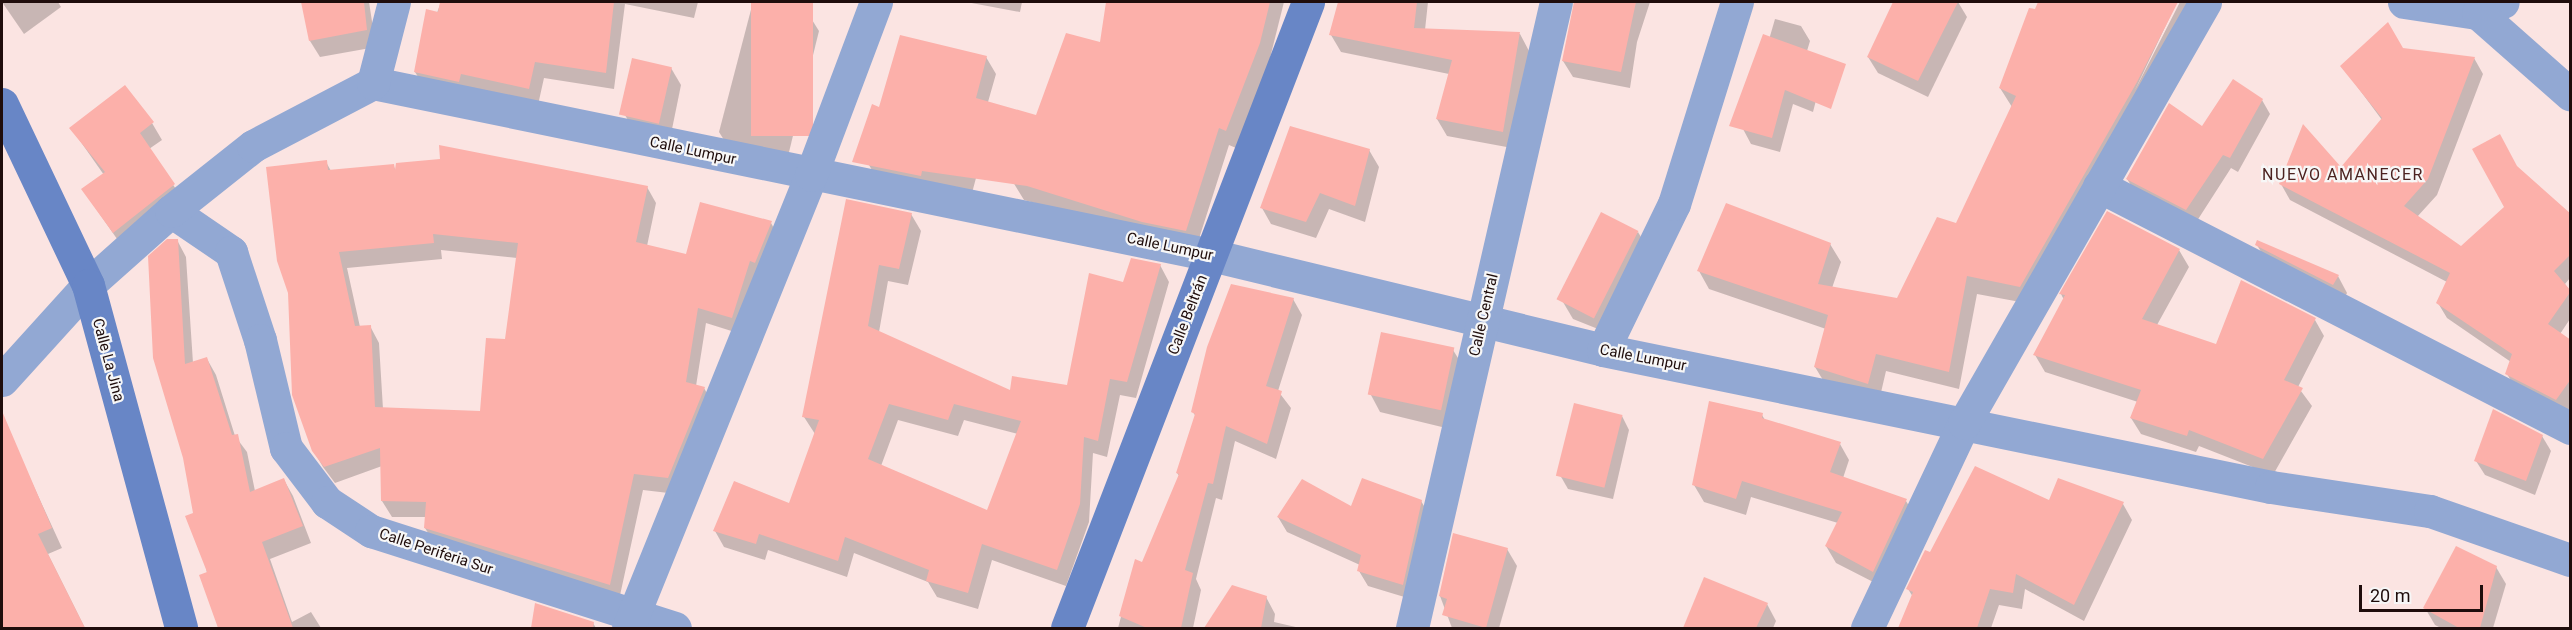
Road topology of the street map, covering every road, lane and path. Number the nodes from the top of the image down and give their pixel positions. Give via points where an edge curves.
1 (394, 2) edge
2 (876, 2) edge
3 (1308, 2) edge
4 (1556, 2) edge
5 (1737, 2) edge
6 (2205, 2) edge
7 (2404, 2) edge
8 (2491, 7) edge
9 (373, 83) junction
10 (2571, 94) edge
11 (2, 104) edge
12 (811, 176) junction
13 (2099, 186) junction
14 (171, 211) junction
15 (1210, 255) junction
16 (88, 285) junction
17 (1482, 324) junction
18 (1603, 350) junction
19 (2, 380) edge
20 (1964, 423) junction
21 (2571, 428) edge
22 (2571, 560) edge
23 (629, 622) edge
24 (181, 628) edge
25 (675, 628) edge
26 (1067, 628) edge
27 (1412, 628) edge
28 (1868, 628) edge

1 - 9 street
2 - 12 street
3 - 15 main road, Calle Beltrán
4 - 17 street, Calle Central
5 - 18 street via 1674,204
6 - 13 street
7 - 8 street
8 - 10 street
9 - 12 street, Calle Lumpur
9 - 14 street via 253,146
11 - 16 main road, Calle La Jina
12 - 15 street, Calle Lumpur
12 - 23 street
13 - 20 street
13 - 21 street
14 - 16 street
14 - 23 street, Calle Periferia Sur via 231,252 260,340 286,448 327,502 371,531
15 - 17 street, Calle Lumpur
15 - 26 main road, Calle Beltrán
16 - 19 street
16 - 24 main road, Calle La Jina
17 - 18 street, Calle Lumpur
17 - 27 street, Calle Central
18 - 20 street, Calle Lumpur
20 - 22 street, Calle Lumpur via 2271,487 2430,511
20 - 28 street
23 - 25 street, Calle Periferia Sur

